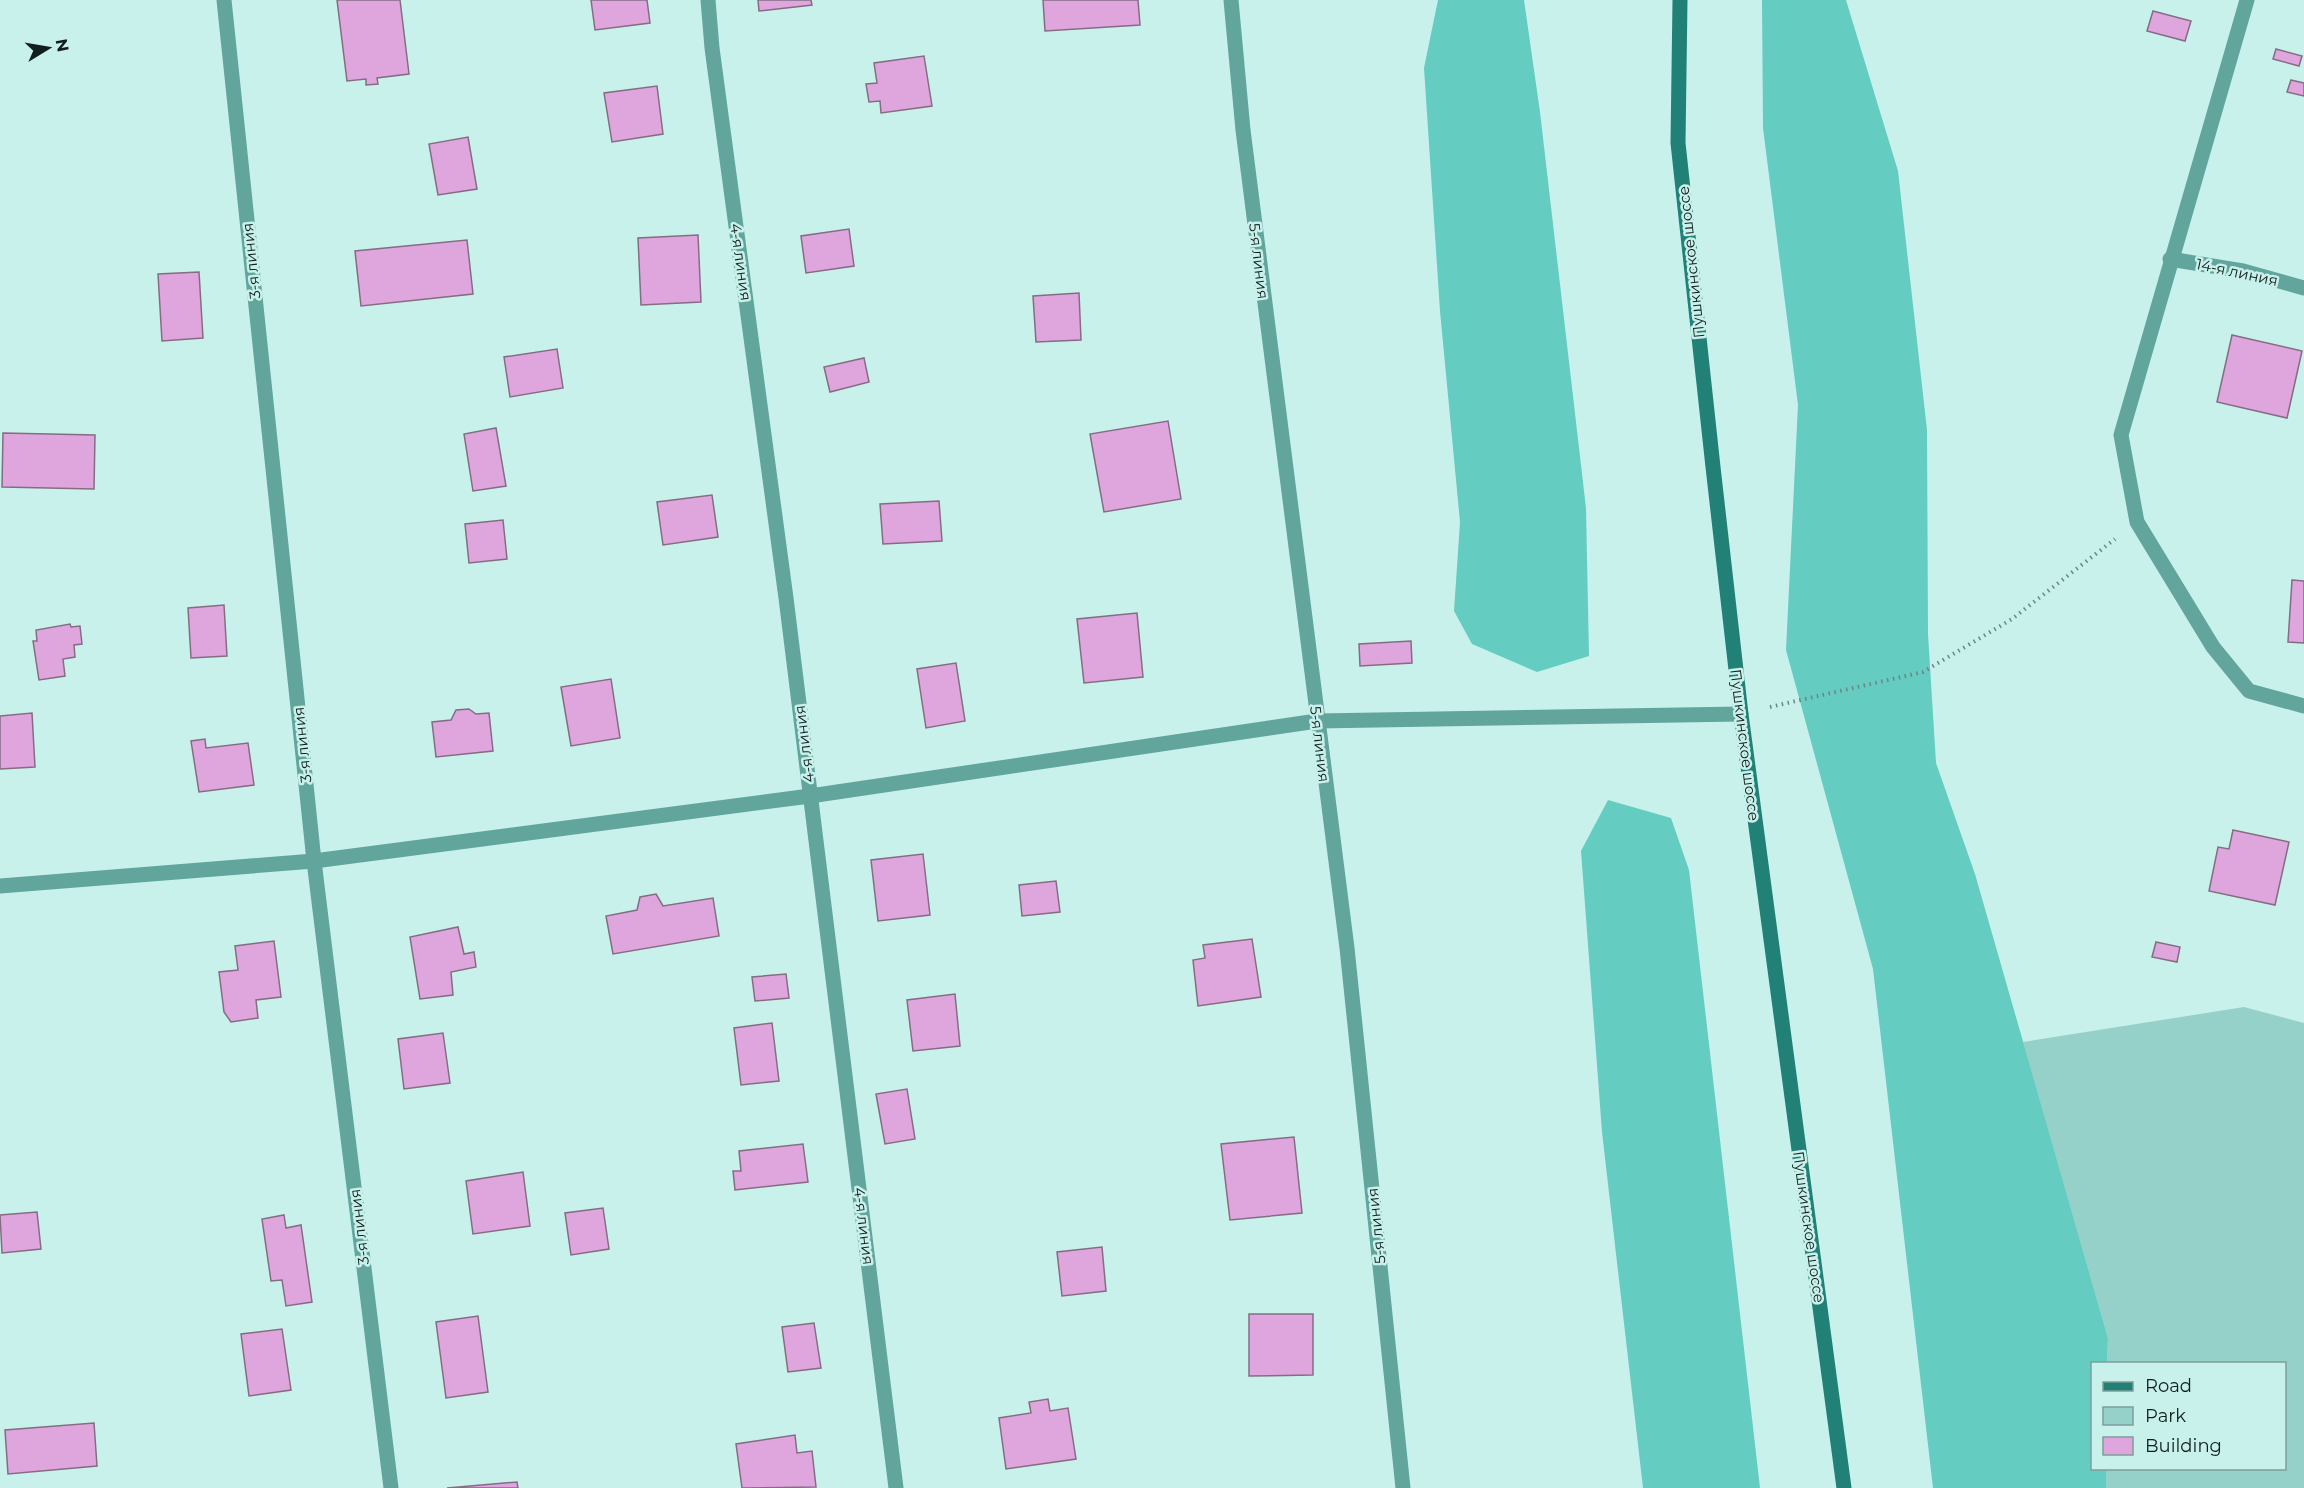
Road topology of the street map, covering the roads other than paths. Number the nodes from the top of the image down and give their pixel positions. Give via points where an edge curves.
1 (224, 0) edge
2 (708, 0) edge
3 (1231, 0) edge
4 (1680, 0) edge
5 (2247, 0) edge
6 (2170, 259) junction
7 (2304, 288) edge
8 (2304, 706) edge
9 (1740, 714) junction
10 (1317, 721) junction
11 (810, 795) junction
12 (314, 861) junction
13 (0, 886) edge
14 (391, 1488) edge
15 (896, 1488) edge
16 (1403, 1488) edge
17 (1844, 1488) edge

1 - 12 street, 3-я линия
2 - 11 street, 4-я линия
3 - 10 street, 5-я линия via 1243,130
4 - 9 main road, Пушкинское шоссе via 1678,143
5 - 6 street
6 - 7 street, 14-я линия via 2243,271
6 - 8 street via 2121,435 2137,522 2213,647 2249,691
9 - 10 street
9 - 17 main road, Пушкинское шоссе
10 - 11 street
10 - 16 street, 5-я линия via 1347,948
11 - 12 street
11 - 15 street, 4-я линия
12 - 13 street
12 - 14 street, 3-я линия

